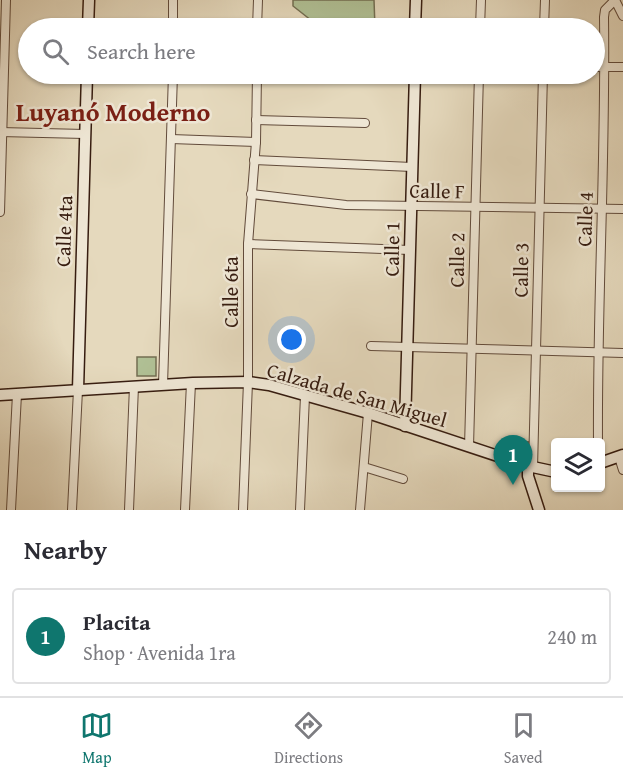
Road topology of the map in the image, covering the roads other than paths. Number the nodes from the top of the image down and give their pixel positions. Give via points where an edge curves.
1 (6, 0) edge
2 (89, 0) edge
3 (173, 0) edge
4 (258, 0) edge
5 (416, 0) edge
6 (481, 0) edge
7 (545, 0) edge
8 (615, 0) edge
9 (623, 16) edge
10 (88, 18) edge
11 (173, 18) edge
12 (257, 18) edge
13 (415, 18) edge
14 (480, 18) edge
15 (544, 18) edge
16 (605, 67) joint
17 (623, 67) edge
18 (87, 84) edge
19 (173, 84) edge
20 (257, 84) edge
21 (415, 84) edge
22 (479, 84) edge
23 (543, 84) edge
24 (605, 84) edge
25 (256, 120) junction
26 (364, 123) dead end
27 (1, 132) edge
28 (85, 134) junction
29 (171, 138) junction
30 (255, 142) junction
31 (255, 160) junction
32 (412, 167) junction
33 (251, 194) junction
34 (411, 207) junction
35 (475, 208) junction
36 (538, 209) junction
37 (602, 209) junction
38 (623, 209) edge
39 (0, 212) edge
40 (248, 244) junction
41 (410, 250) junction
42 (371, 346) dead end
43 (408, 348) junction
44 (472, 349) junction
45 (536, 351) junction
46 (598, 352) junction
47 (623, 352) edge
48 (248, 382) junction
49 (191, 383) junction
50 (163, 385) junction
51 (134, 386) junction
52 (78, 390) junction
53 (17, 394) junction
54 (0, 395) edge
55 (305, 396) junction
56 (368, 413) junction
57 (405, 426) junction
58 (598, 438) edge
59 (469, 447) junction
60 (621, 456) edge
61 (605, 461) edge
62 (364, 466) junction
63 (530, 467) junction
64 (623, 470) edge
65 (551, 471) edge
66 (403, 479) dead end
67 (11, 510) edge
68 (72, 510) edge
69 (129, 510) edge
70 (185, 510) edge
71 (243, 510) edge
72 (300, 510) edge
73 (360, 510) edge
74 (539, 510) edge

1 - 27 street
2 - 10 main road
3 - 11 street
4 - 12 street
5 - 13 main road
6 - 14 street
7 - 15 street
8 - 9 street
8 - 16 street, Calle 4 via 605,10
16 - 17 street
18 - 28 main road, Calle 4ta
19 - 29 street
20 - 25 street, Calle 6ta
21 - 32 main road, Calle 1
22 - 35 street, Calle 2
23 - 36 street, Calle 3
24 - 37 street, Calle 4
25 - 26 street
25 - 30 street, Calle 6ta
27 - 28 street
27 - 39 street
28 - 52 main road, Calle 4ta
29 - 30 street
29 - 50 street
30 - 31 street, Calle 6ta
31 - 32 street
31 - 33 street, Calle 6ta
32 - 34 main road, Calle 1
33 - 34 street, Calle F via 346,205
33 - 40 street, Calle 6ta
34 - 35 street, Calle F
34 - 41 main road, Calle 1
35 - 36 street, Calle F
35 - 44 street, Calle 2
36 - 37 street, Calle F
36 - 45 street, Calle 3
37 - 38 street, Calle F
37 - 46 street, Calle 4
40 - 41 street
40 - 48 street, Calle 6ta
41 - 43 main road, Calle 1
42 - 43 street
43 - 44 street
43 - 57 main road, Calle 1
44 - 45 street
44 - 59 street, Calle 2
45 - 46 street
45 - 63 street, Calle 3
46 - 47 street
46 - 58 street, Calle 4
48 - 49 main road, Calzada de San Miguel
48 - 55 main road, Calzada de San Miguel
48 - 71 street, Calle 6ta
49 - 50 main road, Calzada de San Miguel
49 - 70 street
50 - 51 main road, Calzada de San Miguel
51 - 52 main road, Calzada de San Miguel
51 - 69 street
52 - 53 main road, Calzada de San Miguel
52 - 68 street
53 - 54 main road, Calzada de San Miguel
53 - 67 street
55 - 56 main road, Calzada de San Miguel
55 - 72 street
56 - 57 main road, Calzada de San Miguel
56 - 62 street
57 - 59 main road, Calzada de San Miguel
59 - 63 main road, Calzada de San Miguel
60 - 61 main road
60 - 64 street
62 - 66 street
62 - 73 street
63 - 65 main road, Calzada de San Miguel
63 - 74 main road via 528,476

